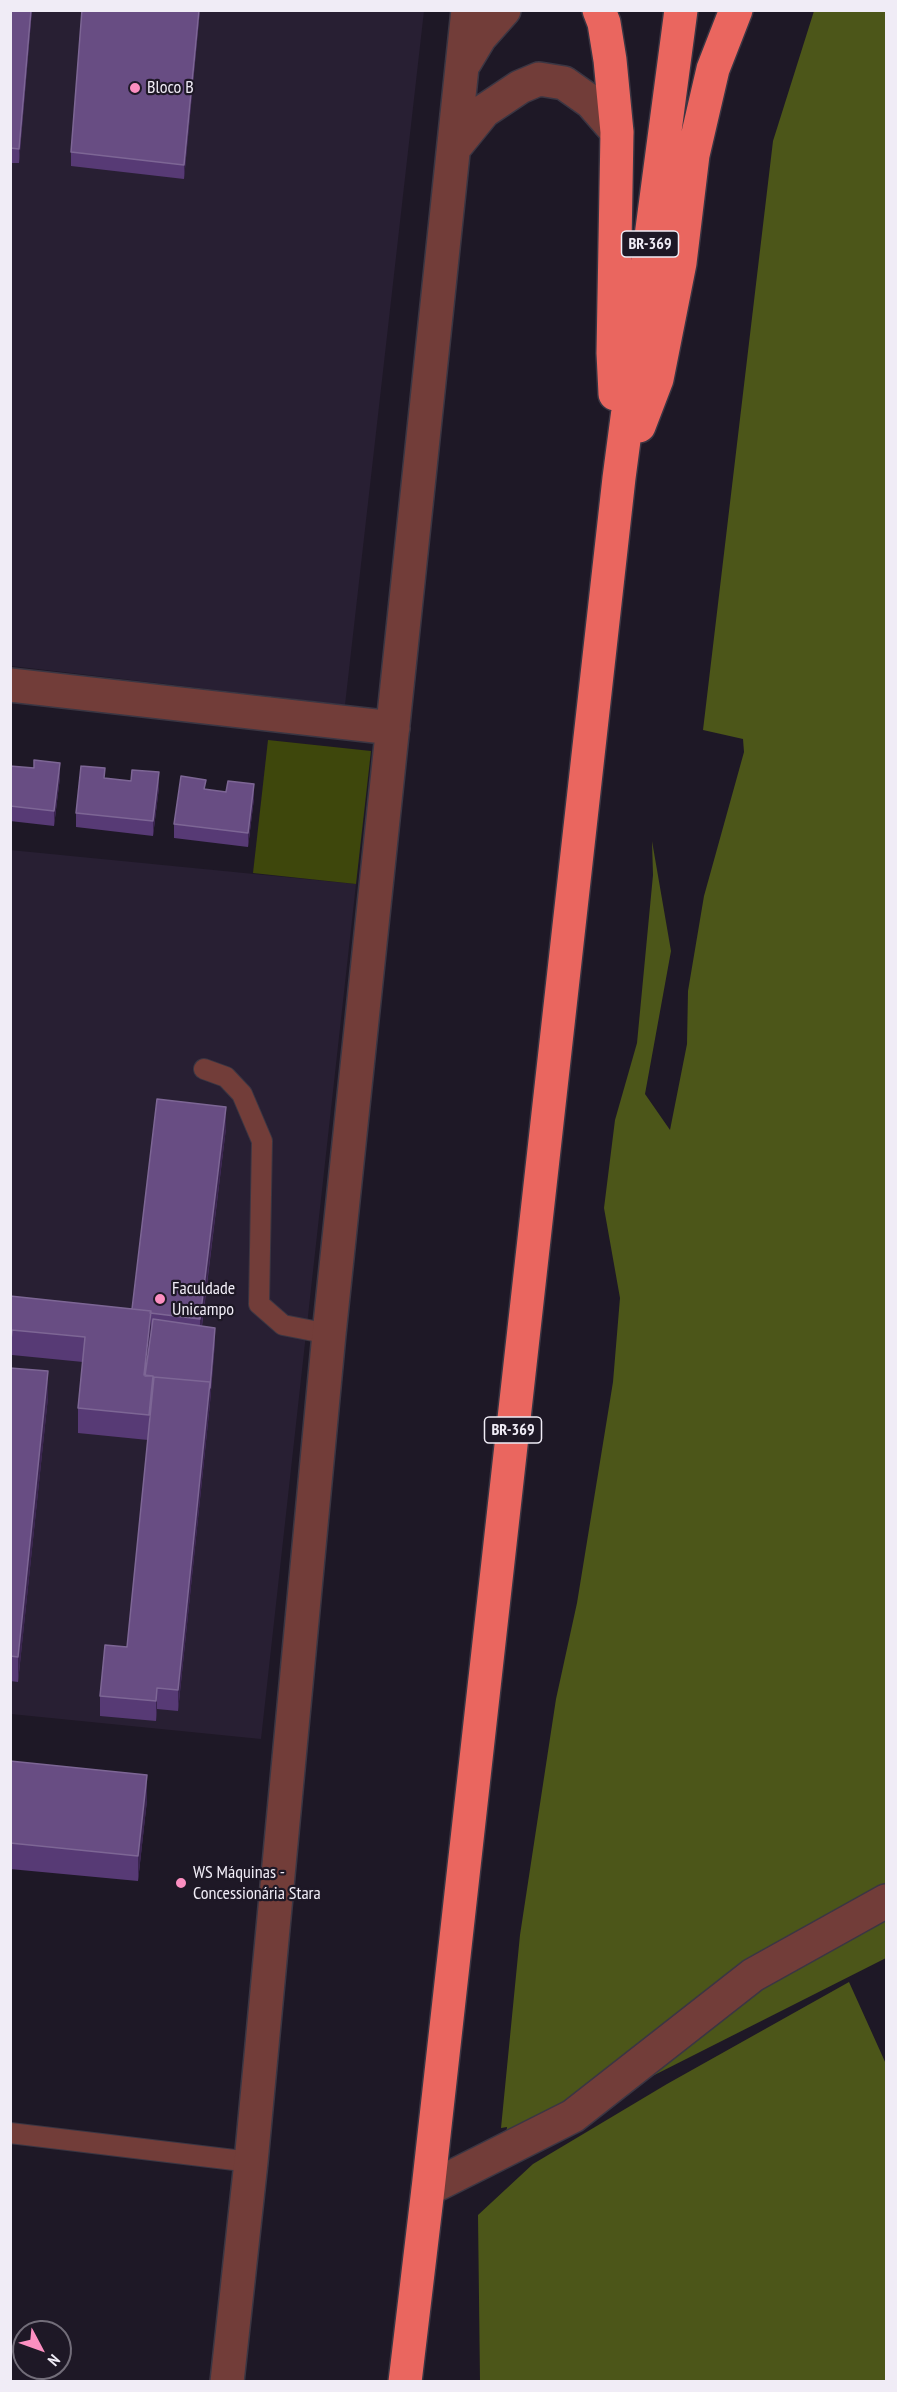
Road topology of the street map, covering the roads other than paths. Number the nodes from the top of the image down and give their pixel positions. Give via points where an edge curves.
1 (468, 10) edge
2 (504, 10) edge
3 (599, 10) edge
4 (681, 10) edge
5 (736, 10) edge
6 (463, 66) junction
7 (616, 132) junction
8 (454, 148) junction
9 (619, 478) junction
10 (10, 685) edge
11 (393, 728) junction
12 (204, 1069) dead end
13 (329, 1334) junction
14 (886, 1901) edge
15 (10, 2133) edge
16 (251, 2163) junction
17 (428, 2189) junction
18 (227, 2382) edge
19 (405, 2382) edge

1 - 6 street
2 - 6 street via 480,37
3 - 7 highway via 610,60
4 - 9 highway, BR-369
5 - 9 highway via 713,69 693,155 680,263 657,379
6 - 8 street
7 - 8 street via 591,102 564,83 539,80 520,87 484,111
7 - 9 highway via 613,353
8 - 11 street
9 - 17 highway, BR-369
10 - 11 street
11 - 13 street
12 - 13 lane via 226,1077 242,1094 262,1141 259,1304 283,1325
13 - 16 street
14 - 17 street via 753,1975 573,2115
15 - 16 lane
16 - 18 street
17 - 19 highway, BR-369

